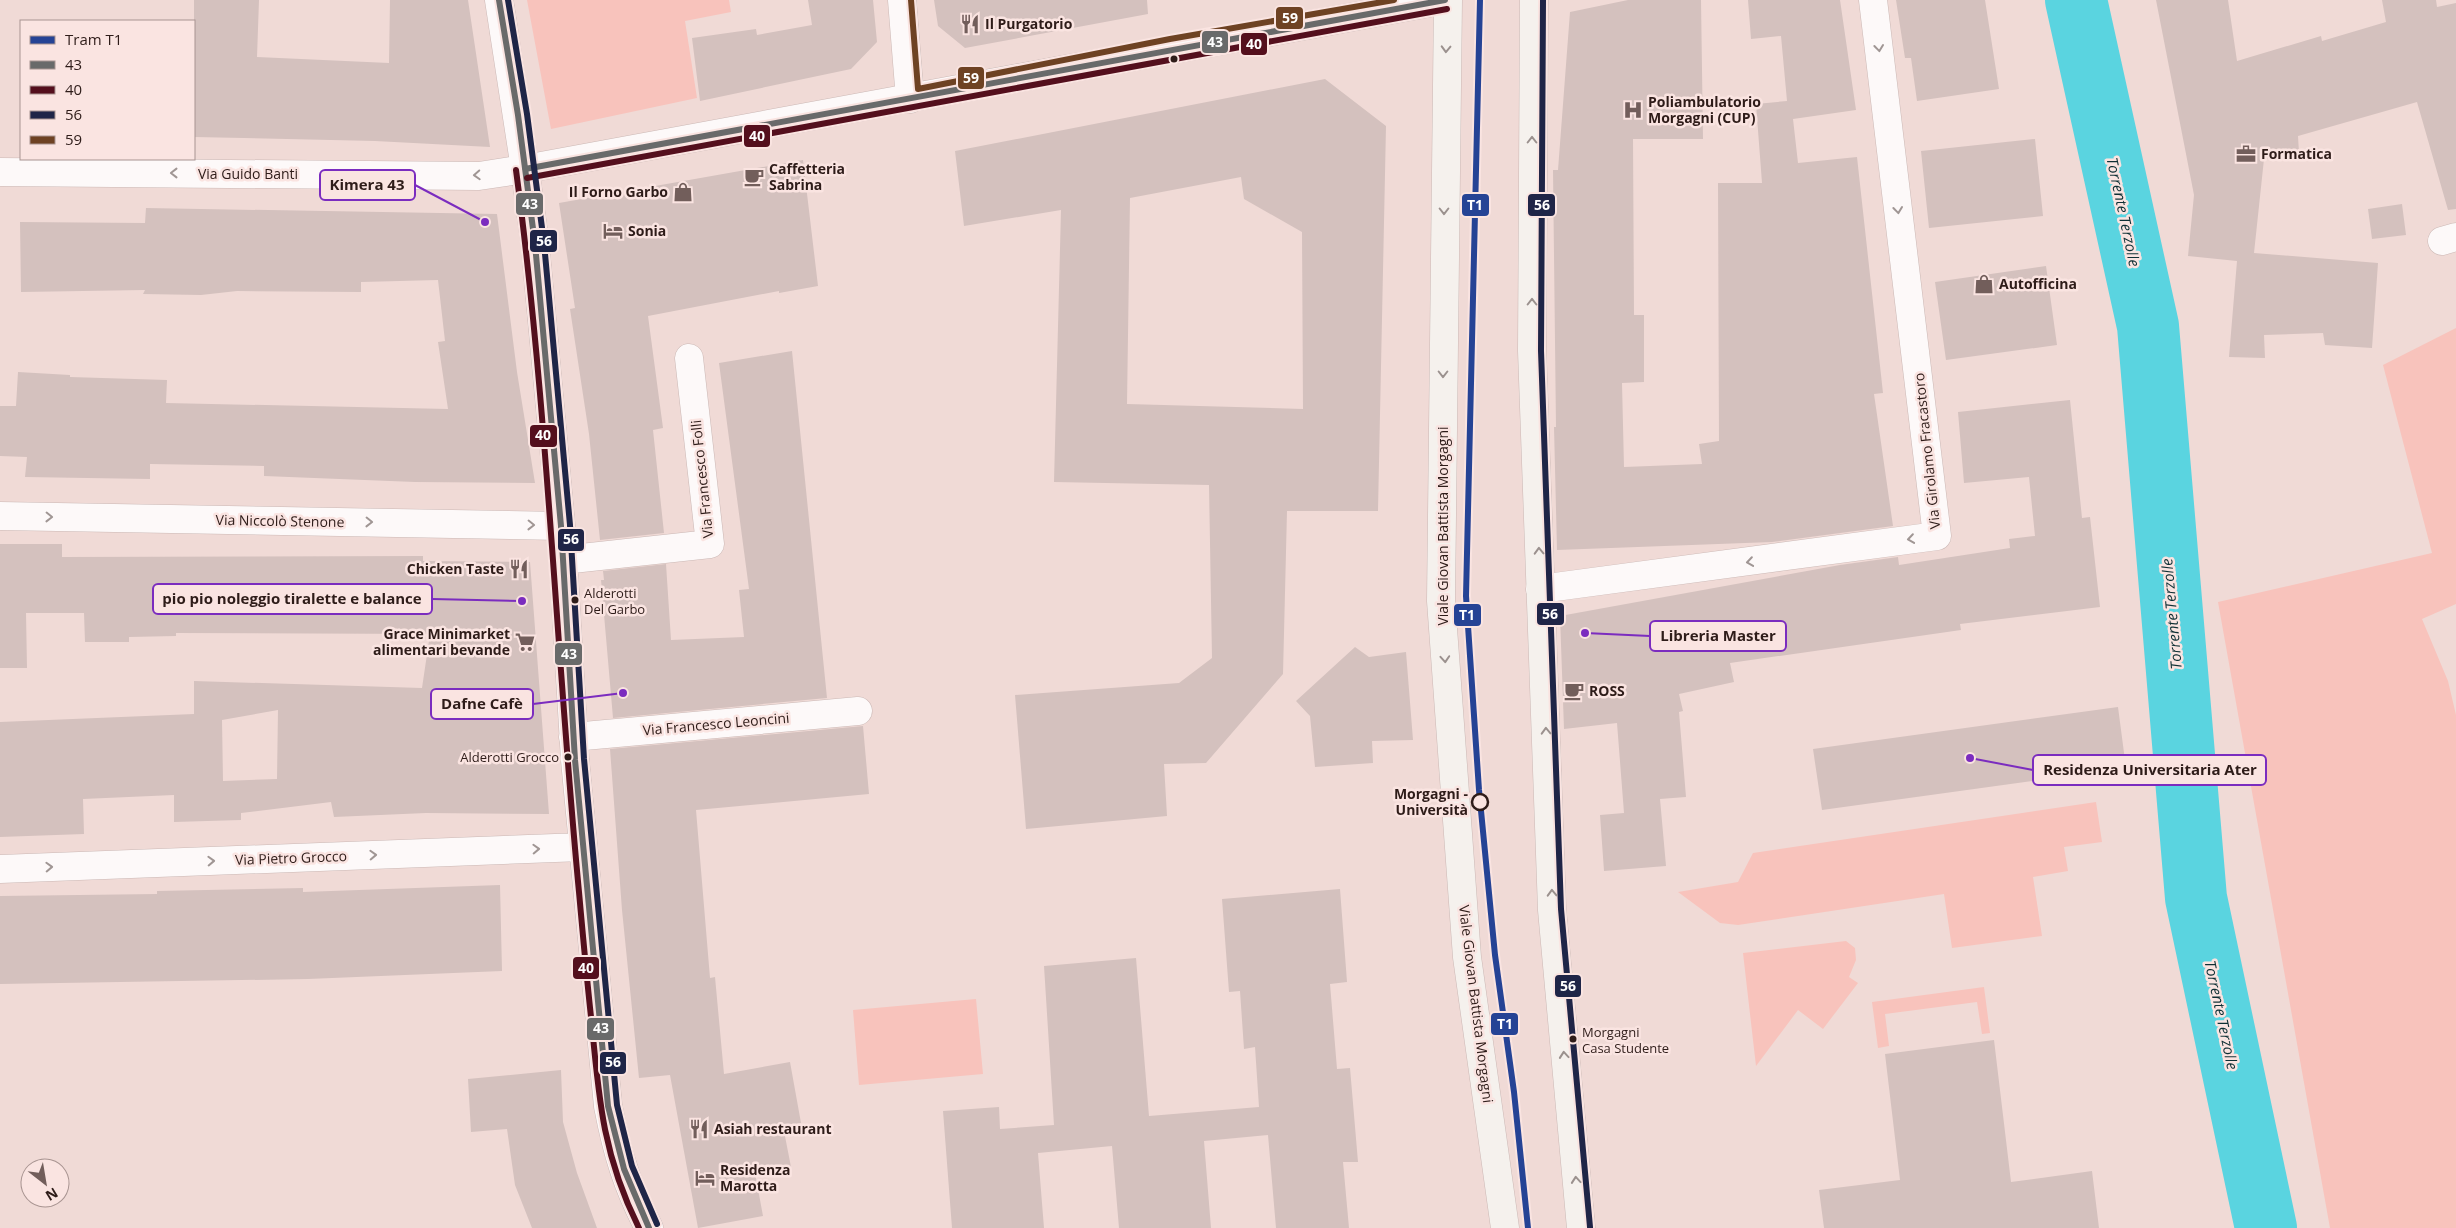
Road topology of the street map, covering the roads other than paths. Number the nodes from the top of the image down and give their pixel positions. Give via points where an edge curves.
1 (499, 0) edge
2 (902, 0) edge
3 (1446, 0) edge
4 (1534, 0) edge
5 (1873, 0) edge
6 (910, 99) junction
7 (525, 168) junction
8 (0, 172) edge
9 (689, 358) dead end
10 (0, 516) edge
11 (561, 526) junction
12 (563, 560) junction
13 (1540, 589) junction
14 (858, 711) dead end
15 (574, 737) junction
16 (582, 847) junction
17 (0, 869) edge
18 (649, 1228) edge
19 (1505, 1228) edge
20 (1581, 1228) edge

1 - 7 street
2 - 6 street
3 - 6 street, Via Guido Banti via 1172,48
3 -> 19 main road, Viale Giovan Battista Morgagni via 1441,601 1467,957
13 -> 4 main road via 1532,351
5 -> 13 street, Via Girolamo Fracastoro via 1937,536
6 - 7 street, Via Guido Banti
7 -> 8 street, Via Guido Banti via 479,176
7 - 11 street
9 - 12 street, Via Francesco Folli via 710,544
10 -> 11 street, Via Niccolò Stenone
11 - 12 street
12 - 15 street
20 -> 13 main road via 1552,910
14 - 15 street, Via Francesco Leoncini
15 - 16 street
17 -> 16 street, Via Pietro Grocco
16 - 18 street via 608,1106 620,1160 632,1195

